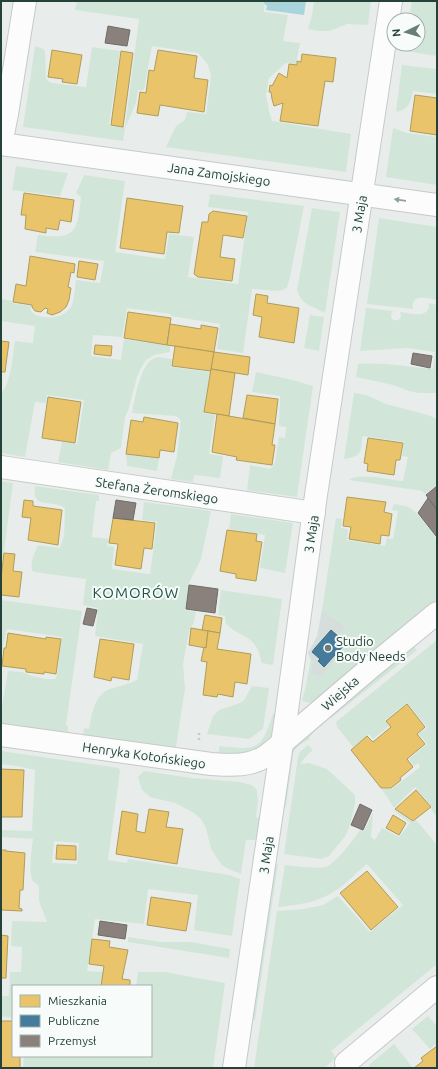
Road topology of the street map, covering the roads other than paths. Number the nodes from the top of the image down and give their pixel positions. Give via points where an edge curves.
1 (25, 1) edge
2 (391, 1) edge
3 (1, 144) edge
4 (362, 194) junction
5 (437, 205) edge
6 (1, 467) edge
7 (314, 513) junction
8 (437, 613) edge
9 (1, 735) edge
10 (281, 744) junction
11 (437, 987) edge
12 (346, 1064) dead end
13 (234, 1068) edge

1 - 3 street
2 - 4 street, 3 Maja
3 - 4 street, Jana Zamojskiego
5 -> 4 street, Jana Zamojskiego
4 - 7 street, 3 Maja
6 - 7 street, Stefana Żeromskiego
7 - 10 street, 3 Maja
8 - 10 street, Wiejska
9 - 10 street, Henryka Kotońskiego via 229,765 255,761 267,756
10 - 13 street, 3 Maja
11 - 12 street

